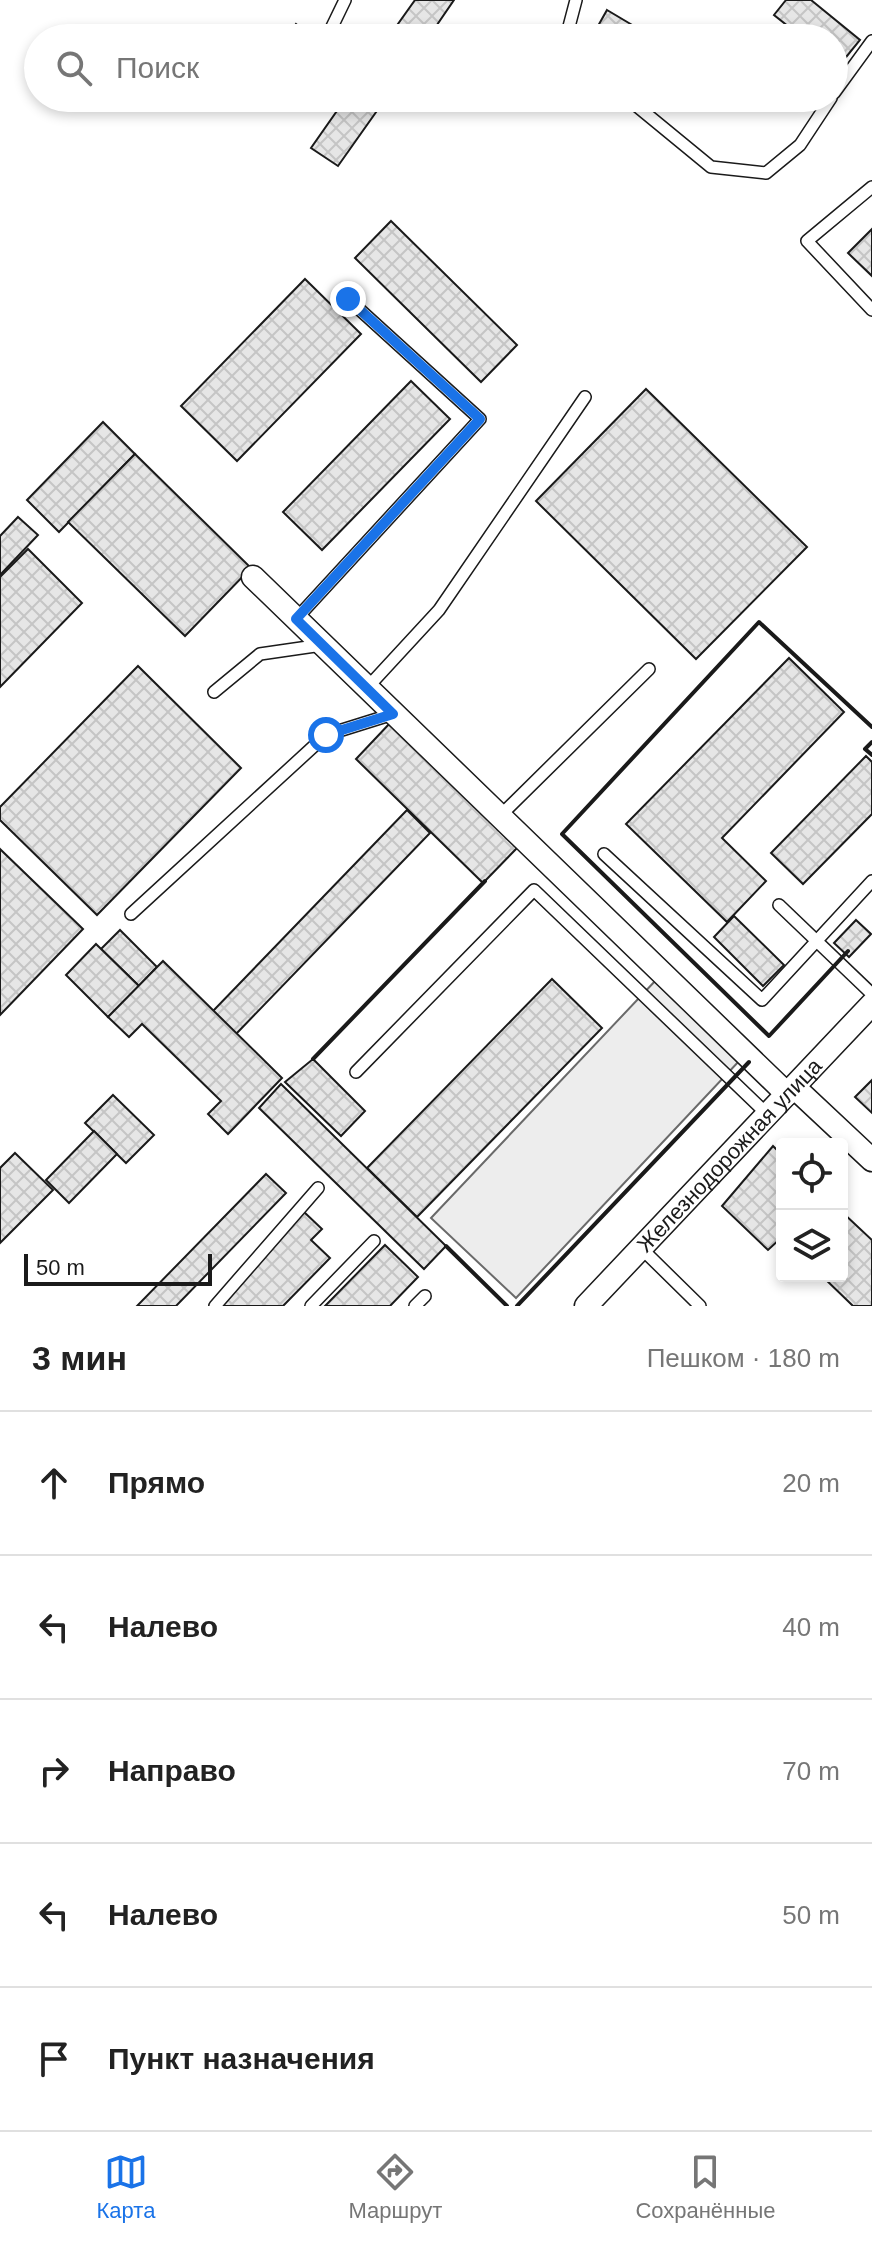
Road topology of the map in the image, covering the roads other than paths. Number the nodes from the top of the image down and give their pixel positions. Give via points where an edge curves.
1 (345, 0) edge
2 (576, 0) edge
3 (333, 24) edge
4 (570, 24) edge
5 (872, 41) edge
6 (848, 74) edge
7 (644, 112) edge
8 (822, 112) edge
9 (872, 187) edge
10 (348, 299) dead end
11 (872, 310) edge
12 (585, 397) dead end
13 (253, 577) dead end
14 (296, 619) junction
15 (323, 645) junction
16 (649, 669) dead end
17 (367, 688) junction
18 (214, 692) dead end
19 (393, 714) junction
20 (500, 816) junction
21 (604, 854) dead end
22 (872, 881) edge
23 (779, 905) dead end
24 (131, 914) dead end
25 (816, 941) junction
26 (872, 994) edge
27 (872, 1004) edge
28 (356, 1072) dead end
29 (790, 1090) junction
30 (768, 1115) junction
31 (872, 1160) edge
32 (318, 1188) dead end
33 (374, 1241) dead end
34 (641, 1248) junction
35 (425, 1296) dead end
36 (215, 1306) edge
37 (311, 1306) edge
38 (415, 1306) edge
39 (586, 1306) edge
40 (700, 1306) edge

1 - 3 lane
2 - 4 lane
5 - 6 lane
7 - 8 lane via 711,167 766,173 800,145
9 - 11 lane via 807,241
10 - 14 lane via 480,419
12 - 17 lane via 439,610
13 - 14 street
14 - 15 street
15 - 17 street
15 - 18 lane via 260,654
16 - 20 lane
17 - 19 street
19 - 20 street
19 - 24 lane via 326,735
20 - 29 street
21 - 25 lane via 762,1000
22 - 25 lane
23 - 25 lane
25 - 26 lane
27 - 29 street, Железнодорожная улица
28 - 30 lane via 534,890
29 - 30 street, Железнодорожная улица
29 - 31 street
30 - 34 street, Железнодорожная улица
32 - 36 lane
33 - 37 lane
34 - 39 street, Железнодорожная улица
34 - 40 lane
35 - 38 lane

